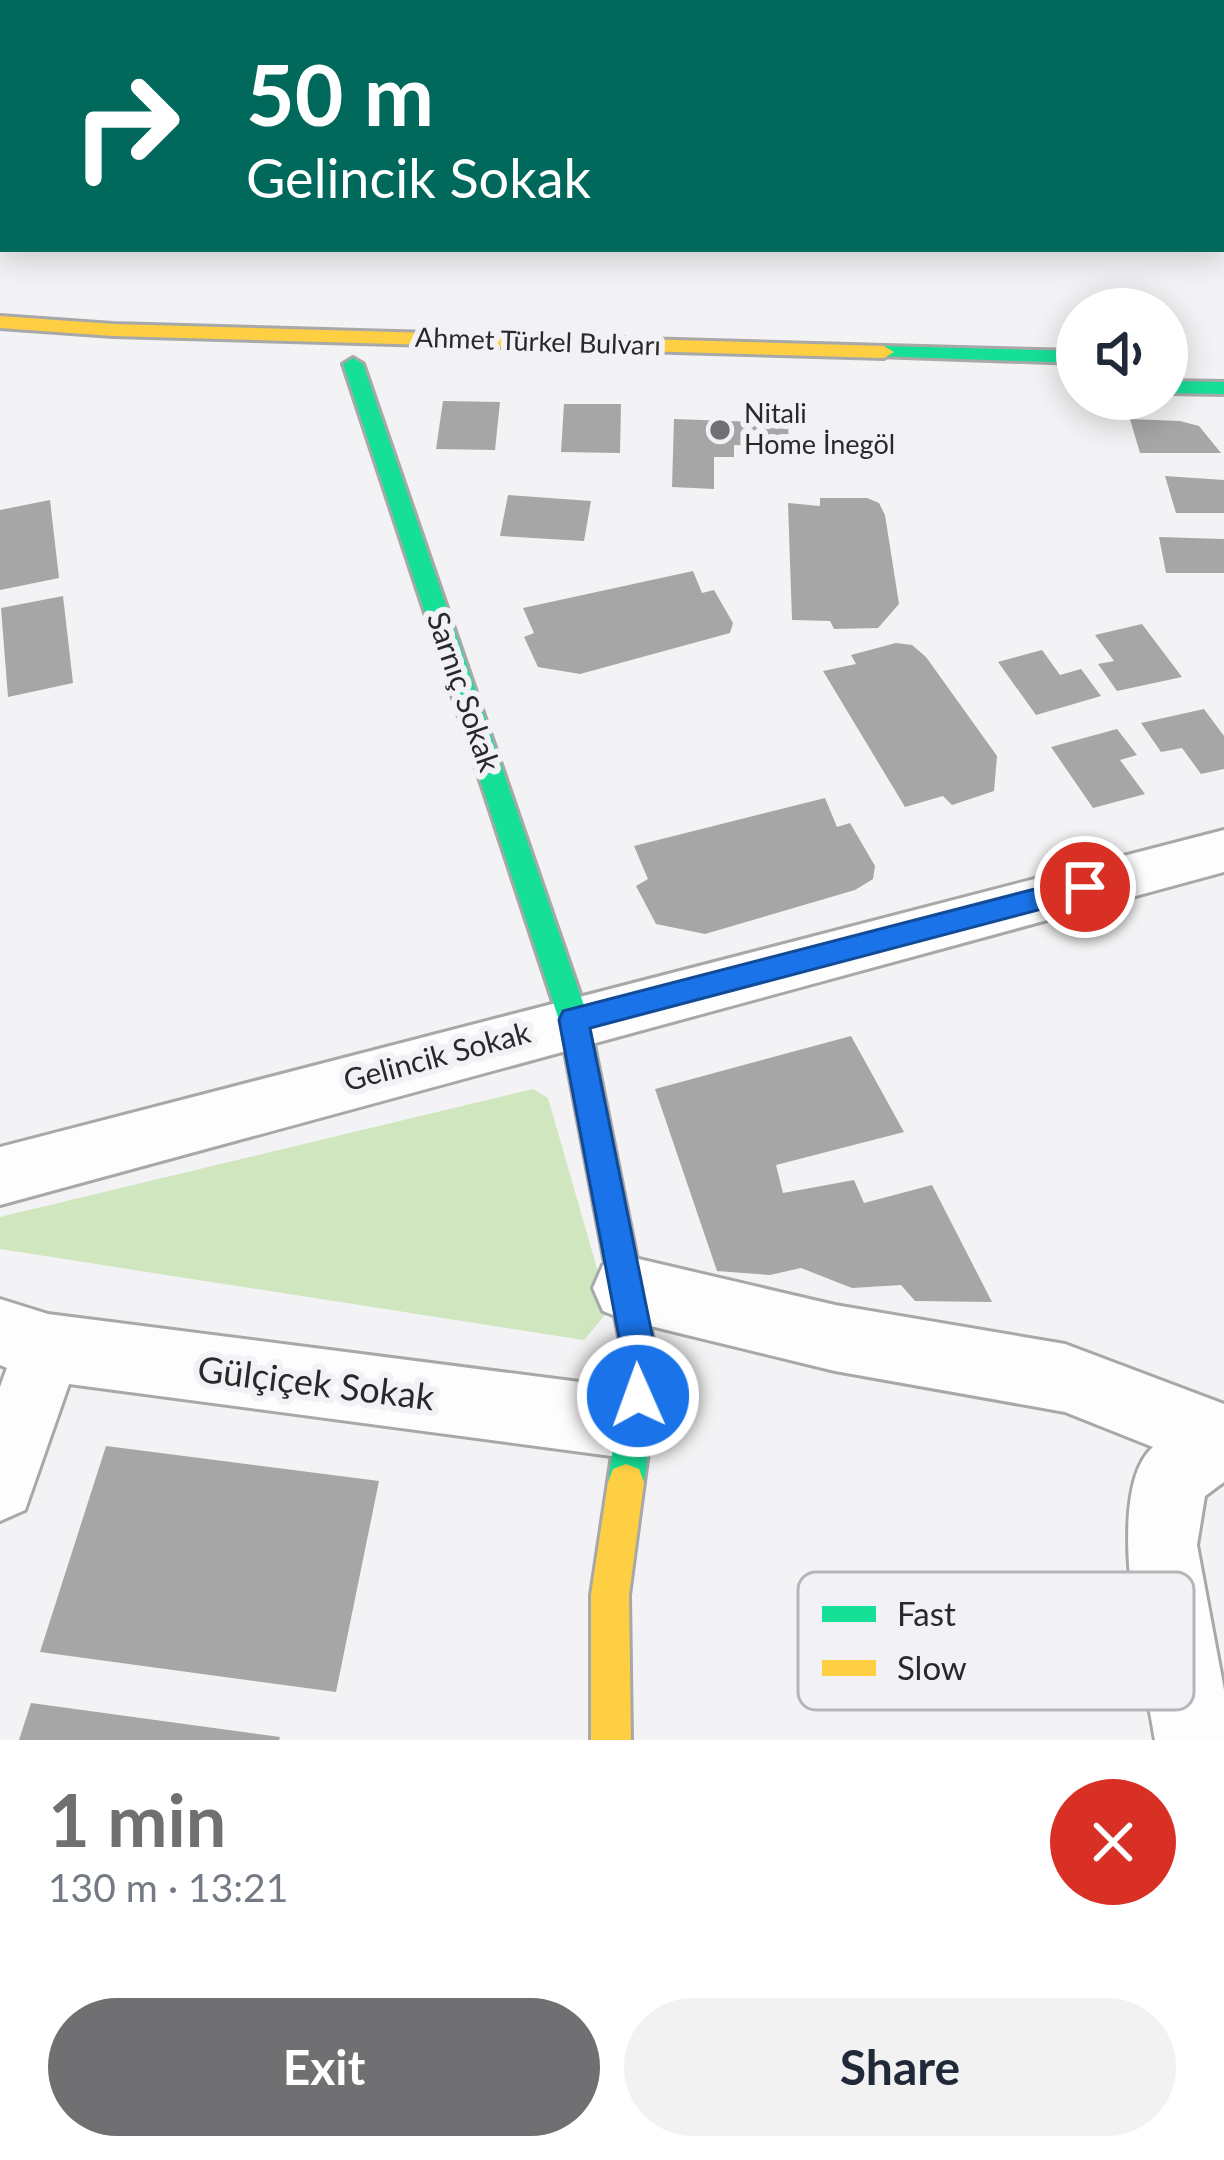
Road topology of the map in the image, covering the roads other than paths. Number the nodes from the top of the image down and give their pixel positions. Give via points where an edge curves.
1 (0, 322) edge
2 (86, 357) dead end
3 (1056, 357) edge
4 (1188, 361) edge
5 (1224, 362) edge
6 (353, 364) junction
7 (1056, 383) edge
8 (1188, 387) edge
9 (1224, 388) edge
10 (1224, 850) edge
11 (574, 1020) junction
12 (0, 1176) edge
13 (626, 1288) junction
14 (24, 1340) edge
15 (634, 1424) junction
16 (1223, 1439) edge
17 (0, 1485) edge
18 (1165, 1572) edge
19 (1189, 1710) edge
20 (611, 1740) edge
21 (1194, 1740) edge

1 - 3 main road, Ahmet Türkel Bulvarı
2 - 6 main road, Ahmet Türkel Bulvarı
4 - 5 main road
6 - 7 main road, Ahmet Türkel Bulvarı
6 - 11 main road, Sarnıç Sokak
8 - 9 main road
10 - 11 street, Gelincik Sokak
11 - 12 street, Gelincik Sokak
11 - 13 main road, Sarnıç Sokak
13 - 15 main road, Sarnıç Sokak via 642,1369
13 - 16 street via 835,1338 1065,1378
14 - 15 street, Gülçiçek Sokak
14 - 17 street
15 - 20 main road, Sarnıç Sokak via 610,1595
16 - 18 street via 1172,1476 1160,1545
19 - 21 street

